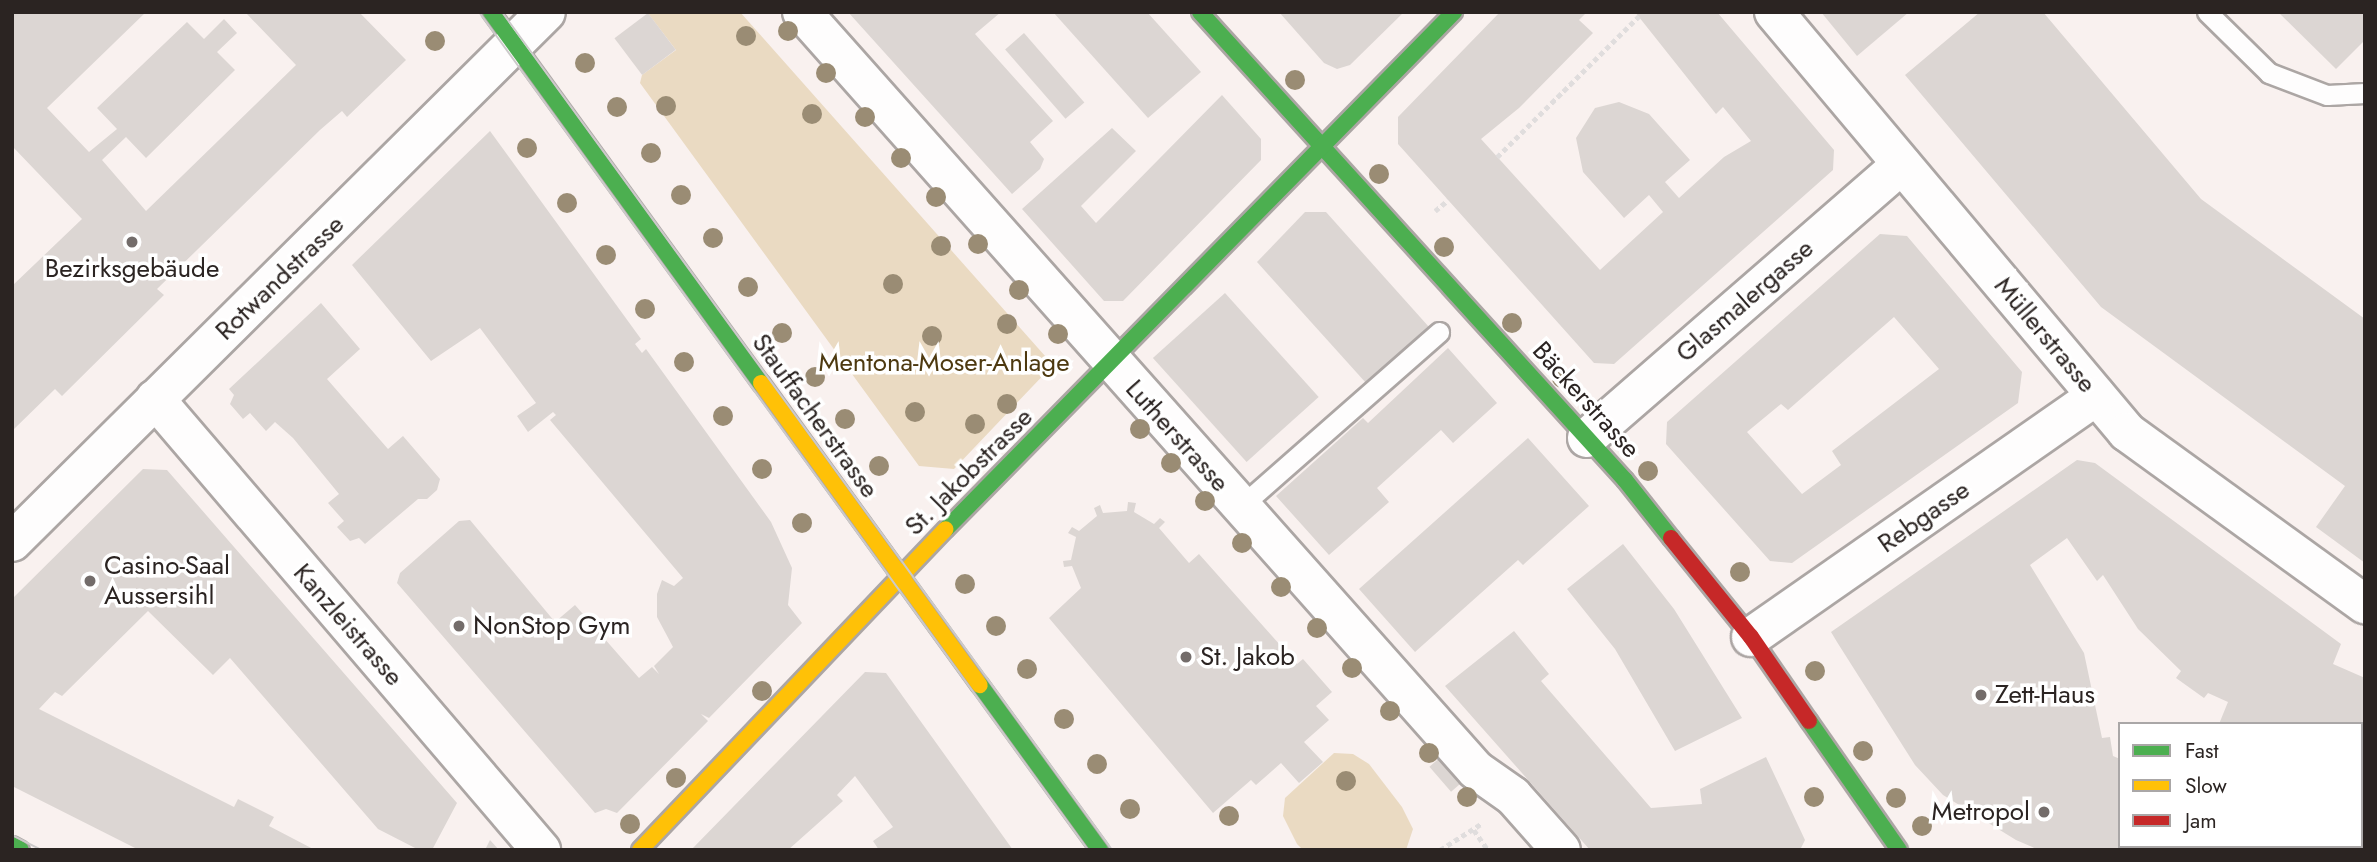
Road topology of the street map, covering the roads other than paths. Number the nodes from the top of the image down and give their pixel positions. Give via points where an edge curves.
1 (491, 12) edge
2 (546, 12) edge
3 (802, 12) edge
4 (1200, 12) edge
5 (1454, 12) edge
6 (1774, 12) edge
7 (2207, 12) edge
8 (513, 44) junction
9 (2365, 93) edge
10 (1323, 147) junction
11 (1902, 164) junction
12 (1439, 332) dead end
13 (1112, 364) junction
14 (2096, 396) junction
15 (155, 399) junction
16 (1587, 438) junction
17 (1240, 507) junction
18 (12, 542) edge
19 (901, 575) junction
20 (2365, 604) edge
21 (1751, 637) junction
22 (12, 845) edge
23 (21, 850) edge
24 (541, 850) edge
25 (640, 850) edge
26 (1100, 850) edge
27 (1562, 850) edge
28 (1899, 850) edge

1 - 8 street, Stauffacherstrasse
2 - 8 street, Rotwandstrasse
3 - 13 street, Lutherstrasse
4 - 10 street, Bäckerstrasse
5 - 10 street, St. Jakobstrasse
6 - 11 street, Müllerstrasse
7 - 9 lane via 2269,73 2327,95
8 - 15 street, Rotwandstrasse
8 - 19 street, Stauffacherstrasse
10 - 13 street, St. Jakobstrasse
10 - 16 street, Bäckerstrasse
11 - 14 street, Müllerstrasse
11 - 16 street, Glasmalergasse
12 - 17 lane
13 - 17 street, Lutherstrasse
13 - 19 street, St. Jakobstrasse
14 - 20 street, Müllerstrasse via 2127,432
14 - 21 street, Rebgasse
15 - 18 street, Rotwandstrasse
15 - 24 street, Kanzleistrasse
16 - 21 street, Bäckerstrasse
17 - 27 street, Lutherstrasse via 1476,770 1513,796
19 - 25 street, St. Jakobstrasse
19 - 26 street, Stauffacherstrasse
21 - 28 street, Bäckerstrasse
22 - 23 street

